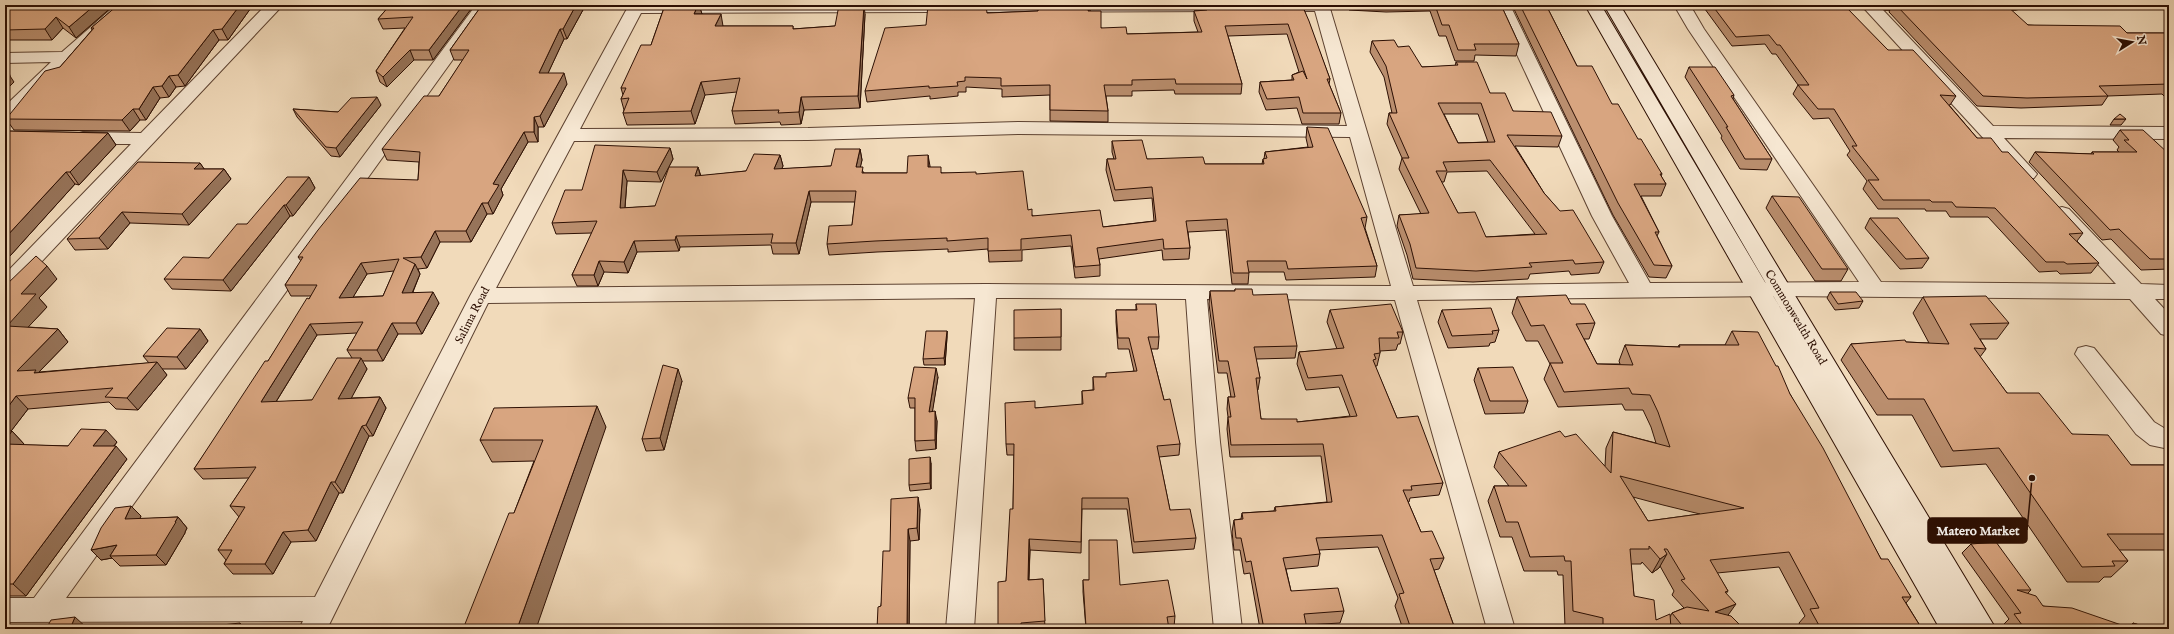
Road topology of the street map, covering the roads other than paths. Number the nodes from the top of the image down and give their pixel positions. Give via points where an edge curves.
1 (126, 5) edge
2 (275, 5) edge
3 (484, 5) edge
4 (1502, 5) edge
5 (1593, 5) edge
6 (1612, 5) edge
7 (1682, 5) edge
8 (1869, 5) edge
9 (2015, 5) edge
10 (636, 6) edge
11 (1321, 6) edge
12 (66, 57) junction
13 (5, 58) edge
14 (5, 116) edge
15 (1359, 132) junction
16 (1988, 132) junction
17 (2169, 133) edge
18 (566, 135) junction
19 (67, 138) edge
20 (145, 139) junction
21 (5, 287) edge
22 (1758, 289) junction
23 (1780, 289) junction
24 (1875, 290) junction
25 (986, 291) junction
26 (1196, 291) junction
27 (1644, 291) junction
28 (2134, 291) junction
29 (2169, 292) edge
30 (1403, 293) junction
31 (481, 296) junction
32 (2169, 328) edge
33 (2086, 354) dead end
34 (2169, 440) edge
35 (42, 609) junction
36 (5, 610) edge
37 (318, 619) edge
38 (960, 629) edge
39 (1228, 629) edge
40 (1501, 629) edge
41 (1955, 629) edge
42 (1982, 629) edge

1 - 12 street
2 - 20 street
3 - 35 street
4 - 27 street via 1602,216
5 - 22 street, Commonwealth Road
6 - 23 street, Commonwealth Road
7 - 24 street
8 - 9 street
8 - 16 street
10 - 11 street
10 - 18 street, Salima Road
11 - 15 street
12 - 13 street
12 - 14 street
15 - 18 street via 1019,128 808,134
15 - 30 street
16 - 17 street
16 - 28 street
18 - 31 street, Salima Road
19 - 20 street
20 - 21 street
22 - 23 street
22 - 27 street
22 - 41 street, Commonwealth Road
23 - 24 street
23 - 42 street, Commonwealth Road
24 - 28 street
25 - 26 street
25 - 31 street
25 - 38 street
26 - 30 street
26 - 39 street via 1208,442
27 - 30 street
28 - 29 street
28 - 32 street
30 - 40 street
31 - 37 street, Salima Road
33 - 34 street via 2145,428 2159,438
35 - 36 street
35 - 37 street

